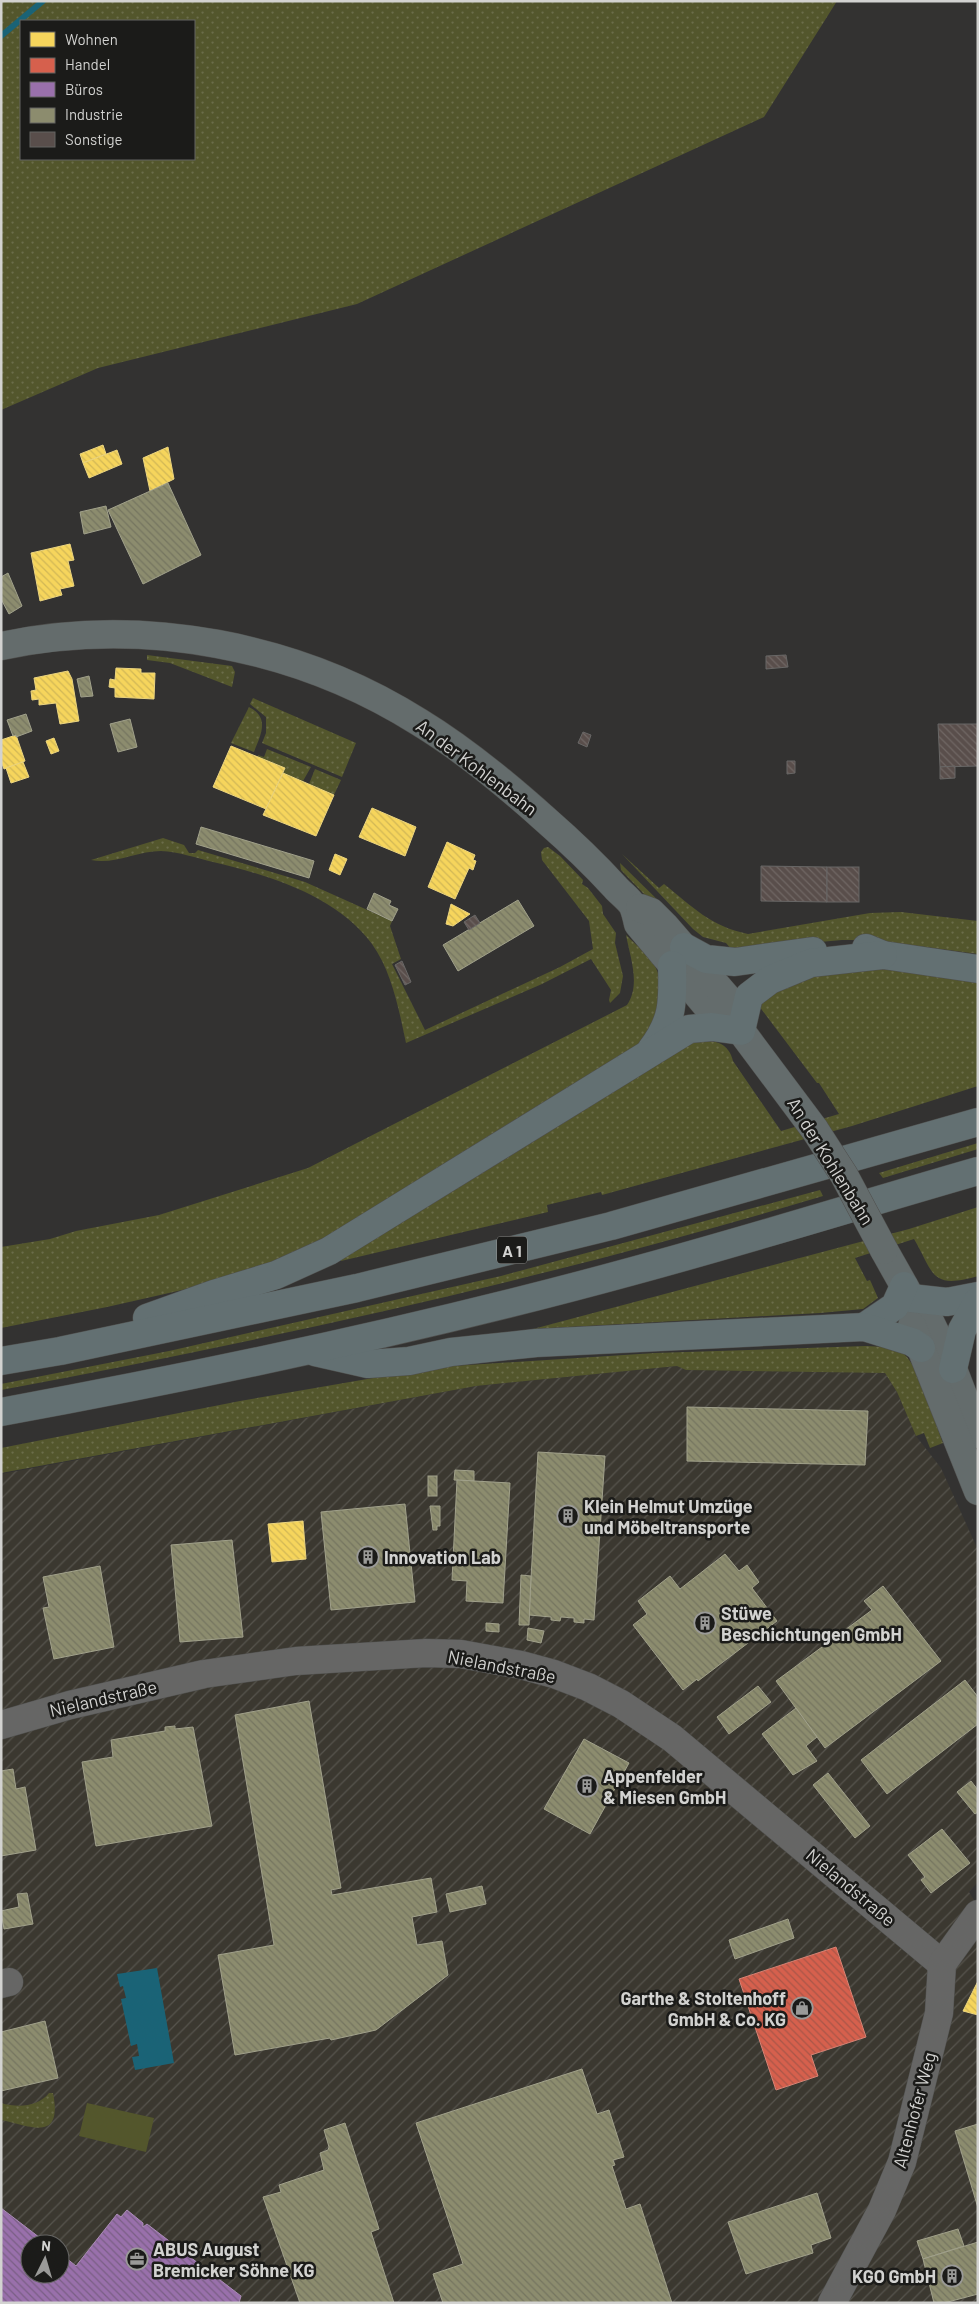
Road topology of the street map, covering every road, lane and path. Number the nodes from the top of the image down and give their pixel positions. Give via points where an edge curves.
1 (1, 646) edge
2 (883, 955) junction
3 (678, 956) junction
4 (978, 969) edge
5 (741, 1031) junction
6 (650, 1052) junction
7 (978, 1122) edge
8 (978, 1170) edge
9 (907, 1292) junction
10 (978, 1296) edge
11 (978, 1301) edge
12 (864, 1327) junction
13 (921, 1348) junction
14 (305, 1350) junction
15 (60, 1351) junction
16 (1, 1361) edge
17 (953, 1369) junction
18 (1, 1412) edge
19 (978, 1434) edge
20 (978, 1491) edge
21 (1, 1724) edge
22 (978, 1914) edge
23 (942, 1964) junction
24 (832, 2303) edge

1 - 3 main road, An der Kohlenbahn via 73,636 157,636 246,650 332,677 418,721 506,785 583,852 632,906 650,912
2 - 3 highway via 866,948 840,947 736,962
2 - 4 highway
2 - 5 highway via 812,963 770,980 749,996
3 - 5 main road, An der Kohlenbahn via 736,1008
3 - 6 highway via 669,1020
5 - 6 highway via 689,1029
5 - 9 main road, An der Kohlenbahn, bridge via 809,1121 844,1175
6 - 15 highway via 329,1251 276,1275 214,1294
7 - 15 highway, A 1 via 611,1226 356,1288
8 - 14 highway via 633,1271 442,1320
9 - 10 highway via 947,1302
9 - 12 highway via 895,1306
9 - 13 main road, An der Kohlenbahn via 908,1314
9 - 17 main road, An der Kohlenbahn via 925,1311
11 - 17 highway via 962,1330
12 - 13 highway via 912,1342
12 - 14 highway via 536,1344 368,1364
13 - 20 main road, An der Kohlenbahn
14 - 18 highway via 157,1383
15 - 16 highway, A 1
17 - 19 main road, An der Kohlenbahn
21 - 23 street, Nielandstraße via 204,1674 296,1662 426,1652 461,1654 554,1674 621,1704 672,1738
22 - 23 street
23 - 24 street, Altenhofer Weg via 940,2013 902,2162 882,2210

